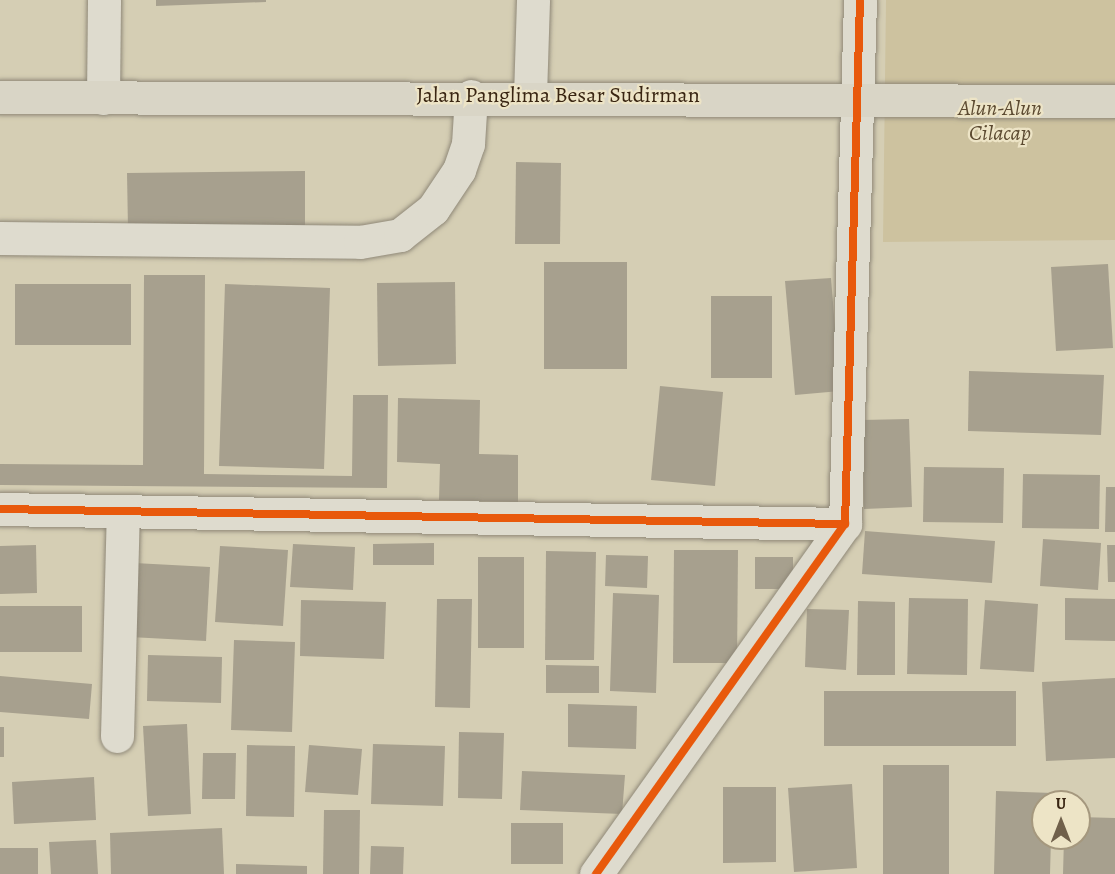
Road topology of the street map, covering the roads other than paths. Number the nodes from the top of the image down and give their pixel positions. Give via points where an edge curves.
1 (104, 0) edge
2 (533, 0) edge
3 (860, 0) edge
4 (471, 96) junction
5 (530, 96) junction
6 (0, 97) edge
7 (103, 98) junction
8 (858, 98) junction
9 (1115, 101) edge
10 (0, 238) edge
11 (0, 509) edge
12 (123, 512) junction
13 (845, 524) junction
14 (117, 736) dead end
15 (596, 874) edge

1 - 7 street
2 - 5 street
3 - 8 street
4 - 5 main road, Jalan Panglima Besar Sudirman
4 - 7 main road, Jalan Panglima Besar Sudirman
4 - 10 street via 468,144 459,170 433,209 399,235 360,242
5 - 8 main road, Jalan Panglima Besar Sudirman
6 - 7 main road, Jalan Panglima Besar Sudirman
8 - 9 main road, Jalan Panglima Besar Sudirman
8 - 13 street
11 - 12 street
12 - 13 street
12 - 14 street
13 - 15 street

